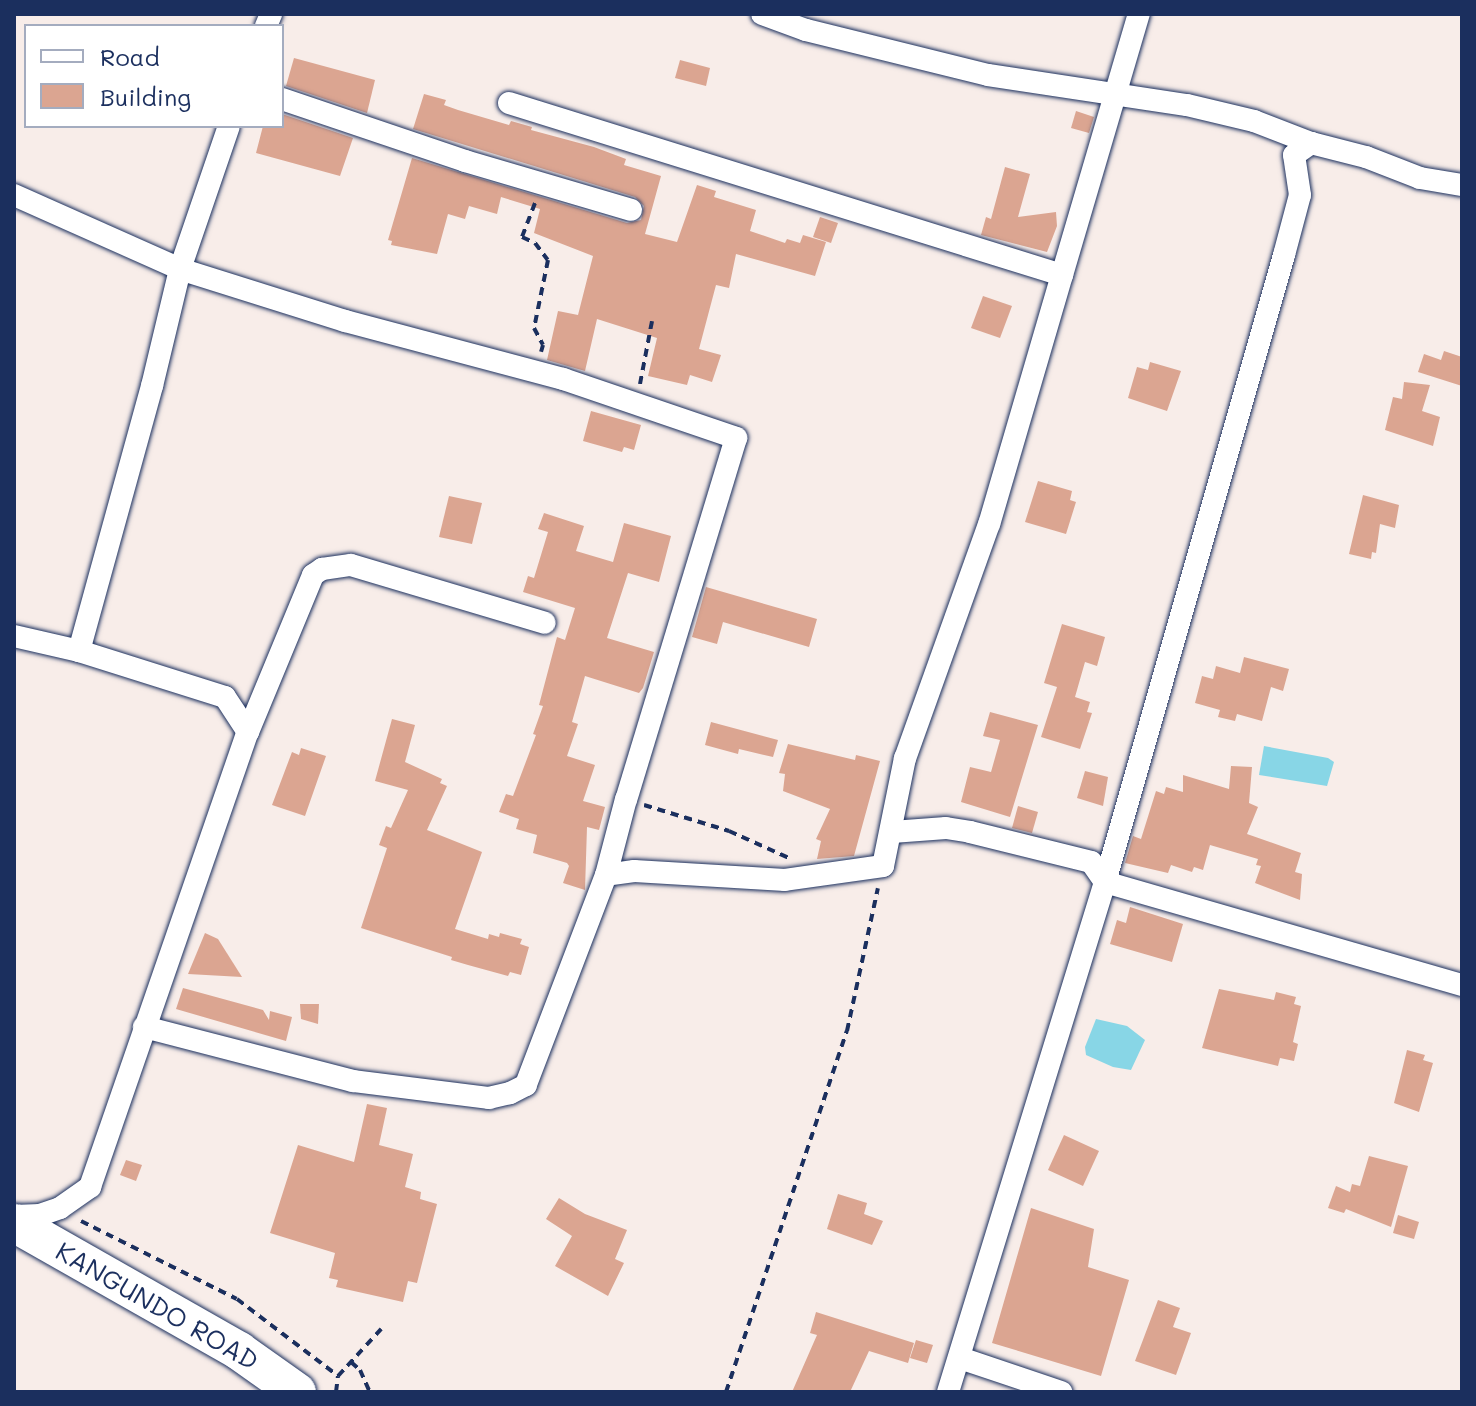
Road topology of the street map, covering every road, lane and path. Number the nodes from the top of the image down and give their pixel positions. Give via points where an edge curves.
1 (762, 14) edge
2 (1139, 14) edge
3 (1115, 95) junction
4 (284, 100) edge
5 (509, 103) dead end
6 (228, 128) edge
7 (1311, 143) junction
8 (544, 182) junction
9 (1462, 185) edge
10 (14, 195) edge
11 (631, 210) dead end
12 (180, 269) junction
13 (1062, 275) junction
14 (652, 321) dead end
15 (535, 373) junction
16 (635, 406) junction
17 (545, 623) dead end
18 (14, 636) edge
19 (79, 651) junction
20 (248, 732) junction
21 (626, 799) junction
22 (892, 832) junction
23 (883, 866) junction
24 (606, 875) junction
25 (837, 875) junction
26 (1105, 882) junction
27 (1462, 985) edge
28 (144, 1027) junction
29 (60, 1208) junction
30 (14, 1216) edge
31 (14, 1223) edge
32 (381, 1329) dead end
33 (960, 1358) junction
34 (351, 1362) junction
35 (338, 1376) junction
36 (297, 1392) edge
37 (336, 1392) edge
38 (370, 1392) edge
39 (726, 1392) edge
40 (948, 1392) edge
41 (1061, 1392) edge

1 - 3 street via 988,75
2 - 3 street
3 - 7 street via 1254,121
3 - 13 street
4 - 8 street
5 - 13 street
6 - 12 street
7 - 9 street via 1420,178
7 - 26 street via 1294,155 1300,195
8 - 11 street
8 - 15 path via 522,237 535,243 548,260 534,328 543,345
10 - 12 street
12 - 15 street
12 - 19 street
13 - 22 street via 989,524 905,758
14 - 16 path
15 - 16 street
16 - 21 street via 736,438
17 - 20 street via 351,565 322,569 307,585
18 - 19 street
19 - 20 street via 225,697
20 - 28 street
21 - 24 street
21 - 25 path via 729,831
22 - 23 street
22 - 26 street via 970,832 1091,862
23 - 25 street
23 - 39 path via 847,1031
24 - 25 street via 634,871 785,880
24 - 28 street via 535,1068 526,1085 510,1093 454,1096 353,1081
26 - 27 street
26 - 33 street
28 - 29 street via 90,1187
29 - 30 street
29 - 35 path via 237,1299
31 - 36 highway, KANGUNDO ROAD via 239,1351
32 - 34 path
33 - 40 street
33 - 41 street
34 - 35 path
34 - 38 path
35 - 37 path

